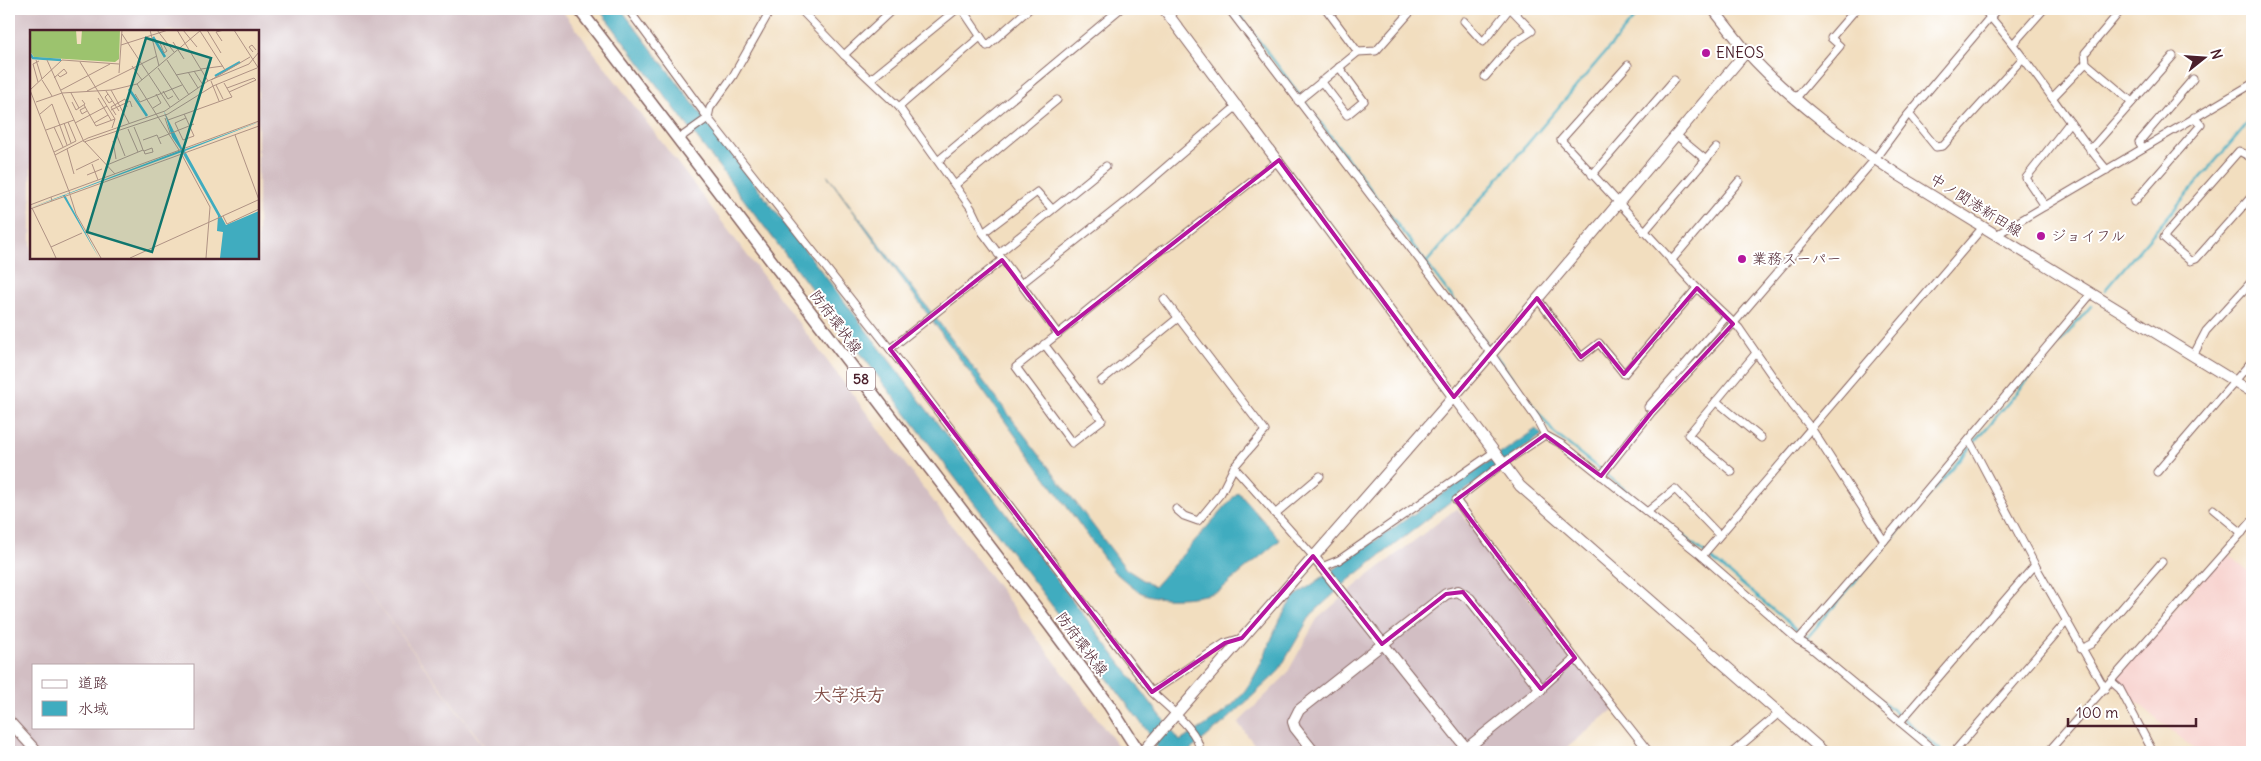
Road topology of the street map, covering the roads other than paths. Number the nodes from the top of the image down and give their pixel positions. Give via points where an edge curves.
1 (579, 9) edge
2 (628, 9) edge
3 (771, 9) edge
4 (800, 9) edge
5 (893, 9) edge
6 (957, 9) edge
7 (962, 9) edge
8 (1029, 9) edge
9 (1120, 9) edge
10 (1164, 9) edge
11 (1229, 9) edge
12 (1326, 9) edge
13 (1413, 9) edge
14 (1510, 9) edge
15 (1713, 9) edge
16 (1856, 9) edge
17 (1983, 9) edge
18 (1997, 9) edge
19 (2044, 9) edge
20 (2122, 9) edge
21 (1990, 17) junction
22 (1464, 22) dead end
23 (980, 36) junction
24 (2013, 44) junction
25 (1747, 51) junction
26 (1358, 52) junction
27 (844, 54) junction
28 (2173, 56) dead end
29 (2023, 58) junction
30 (2086, 64) junction
31 (1628, 65) dead end
32 (1339, 67) junction
33 (1485, 76) dead end
34 (871, 79) junction
35 (2193, 79) dead end
36 (1674, 80) dead end
37 (1321, 81) junction
38 (2252, 84) edge
39 (1796, 98) junction
40 (2052, 98) junction
41 (1057, 100) dead end
42 (1298, 101) junction
43 (2132, 102) junction
44 (1238, 105) junction
45 (899, 107) junction
46 (1909, 114) junction
47 (2194, 117) junction
48 (708, 118) junction
49 (2070, 122) junction
50 (1676, 135) junction
51 (682, 139) junction
52 (1716, 148) dead end
53 (2143, 148) junction
54 (2090, 150) junction
55 (2252, 158) edge
56 (1875, 159) junction
57 (938, 160) junction
58 (1279, 160) junction
59 (1706, 160) junction
60 (1106, 166) dead end
61 (2107, 170) junction
62 (1592, 175) junction
63 (1739, 181) dead end
64 (956, 185) junction
65 (2252, 196) edge
66 (2134, 202) dead end
67 (1618, 204) junction
68 (2045, 206) junction
69 (1052, 209) junction
70 (1983, 227) junction
71 (1644, 232) junction
72 (983, 233) junction
73 (1996, 235) junction
74 (1000, 257) junction
75 (1671, 261) junction
76 (2252, 281) edge
77 (1021, 284) junction
78 (1697, 288) junction
79 (2091, 294) junction
80 (1537, 298) junction
81 (1164, 299) dead end
82 (1726, 317) junction
83 (1178, 318) junction
84 (1732, 324) junction
85 (1058, 334) junction
86 (1044, 344) junction
87 (890, 349) junction
88 (1756, 353) junction
89 (1491, 354) junction
90 (2193, 356) junction
91 (2252, 361) edge
92 (1101, 381) dead end
93 (2234, 381) junction
94 (2252, 392) edge
95 (1454, 396) junction
96 (1716, 401) junction
97 (1648, 407) dead end
98 (1812, 428) junction
99 (1545, 435) junction
100 (1761, 438) dead end
101 (1969, 440) junction
102 (1495, 453) junction
103 (1502, 464) junction
104 (1234, 467) junction
105 (1732, 472) dead end
106 (2157, 472) dead end
107 (1320, 476) dead end
108 (1601, 476) junction
109 (1176, 509) dead end
110 (2213, 509) dead end
111 (1646, 512) junction
112 (1274, 514) junction
113 (2252, 521) edge
114 (2242, 533) junction
115 (1719, 535) junction
116 (1884, 541) junction
117 (1313, 556) junction
118 (1702, 556) junction
119 (2162, 562) dead end
120 (2035, 565) junction
121 (1323, 569) junction
122 (2066, 622) junction
123 (1242, 638) junction
124 (1798, 640) junction
125 (1382, 644) junction
126 (2081, 649) junction
127 (1575, 658) junction
128 (2112, 682) junction
129 (1541, 689) junction
130 (2106, 689) junction
131 (1152, 692) junction
132 (1780, 713) junction
133 (1175, 716) junction
134 (9, 721) edge
135 (1900, 722) junction
136 (1466, 751) edge
137 (37, 752) edge
138 (1141, 752) edge
139 (1200, 752) edge
140 (1314, 752) edge
141 (1649, 752) edge
142 (1733, 752) edge
143 (1824, 752) edge
144 (1936, 752) edge
145 (1954, 752) edge
146 (2048, 752) edge
147 (2153, 752) edge

1 - 51 main road, 防府環状線 / 58
2 - 48 street
3 - 48 street via 733,76 710,108
4 - 27 street
5 - 27 street
6 - 34 street
7 - 23 street
8 - 23 street via 986,46
9 - 57 street
10 - 44 street
11 - 42 street
12 - 26 street
13 - 26 street via 1376,51
14 - 22 street via 1483,42
14 - 33 street via 1532,31 1515,42
15 - 25 street, 中ノ関港新田線
16 - 39 street via 1831,38 1840,46
17 - 21 street
18 - 21 street
19 - 24 street
20 - 30 street via 2085,53
21 - 24 street
21 - 46 street
23 - 45 street
24 - 29 street
25 - 39 street, 中ノ関港新田線
25 - 50 street
26 - 32 street
27 - 34 street
28 - 43 street
29 - 40 street
29 - 46 street via 1944,146 1936,147
30 - 40 street
30 - 43 street
31 - 62 street via 1561,140
32 - 37 street
32 - 37 street via 1364,101 1347,115
34 - 45 street
35 - 53 street via 2139,142
36 - 62 street
37 - 42 street
38 - 47 street
39 - 56 street, 中ノ関港新田線
40 - 49 street
41 - 64 street
42 - 89 street
43 - 54 street
44 - 58 street
44 - 77 street via 1130,198
45 - 57 street
46 - 56 street
47 - 53 street
47 - 66 street via 2201,125
48 - 51 street
48 - 87 street
49 - 54 street
49 - 68 street via 2026,178
50 - 59 street
50 - 67 street
51 - 138 main road, 防府環状線 / 58 via 1048,623
52 - 59 street
53 - 61 street
54 - 61 street
55 - 65 street via 2239,151 2164,238 2190,261 2196,260
56 - 70 street, 中ノ関港新田線
56 - 84 street
57 - 64 street
58 - 85 street
58 - 95 street
59 - 71 street
60 - 69 street
61 - 68 street
62 - 67 street
63 - 75 street
64 - 72 street
67 - 71 street
67 - 80 street
68 - 73 street
69 - 72 street via 1037,192
69 - 74 street
70 - 73 street, 中ノ関港新田線
70 - 98 street
71 - 75 street
72 - 74 street
73 - 79 street, 中ノ関港新田線
74 - 77 street
74 - 87 street
75 - 78 street
76 - 90 street via 2206,331
77 - 85 street
78 - 80 street via 1624,374 1598,343 1581,357
78 - 82 street
79 - 90 street, 中ノ関港新田線
79 - 101 street
80 - 89 street
81 - 83 street
82 - 84 street
82 - 97 street
83 - 92 street
83 - 104 street via 1265,432
84 - 88 street via 1739,328
84 - 108 street via 1651,414
85 - 86 street
86 - 86 street via 1016,367 1072,442 1102,420
87 - 131 street
88 - 96 street
88 - 98 street
89 - 95 street
89 - 99 street
90 - 93 street, 中ノ関港新田線
91 - 93 street
93 - 94 street, 中ノ関港新田線
93 - 106 street
95 - 102 street
95 - 117 street
96 - 100 street
96 - 105 street via 1688,435
98 - 115 street
98 - 116 street
99 - 103 street
99 - 108 street via 1563,445
101 - 116 street
101 - 120 street
102 - 103 street
102 - 121 street
103 - 127 street via 1456,500
103 - 132 street via 1544,509
104 - 109 street via 1221,493 1198,521
104 - 112 street
107 - 112 street
108 - 111 street
110 - 114 street
111 - 115 street via 1675,489
111 - 118 street
112 - 117 street
113 - 114 street
114 - 128 street
115 - 118 street
116 - 124 street
117 - 121 street
117 - 123 street
118 - 124 street
119 - 126 street via 2090,644
120 - 122 street
120 - 135 street
121 - 125 street
122 - 126 street
122 - 145 street
123 - 131 street via 1225,643
123 - 133 street
124 - 135 street
125 - 129 street via 1446,594 1458,591 1470,599
125 - 136 street
125 - 140 street via 1295,716 1295,728
126 - 130 street
127 - 129 street
127 - 141 street
128 - 130 street
128 - 147 street via 2120,689
129 - 136 street
130 - 146 street
131 - 133 street
132 - 142 street
132 - 143 street
133 - 138 street
133 - 139 street via 1193,732 1200,743
134 - 137 street
135 - 144 street

